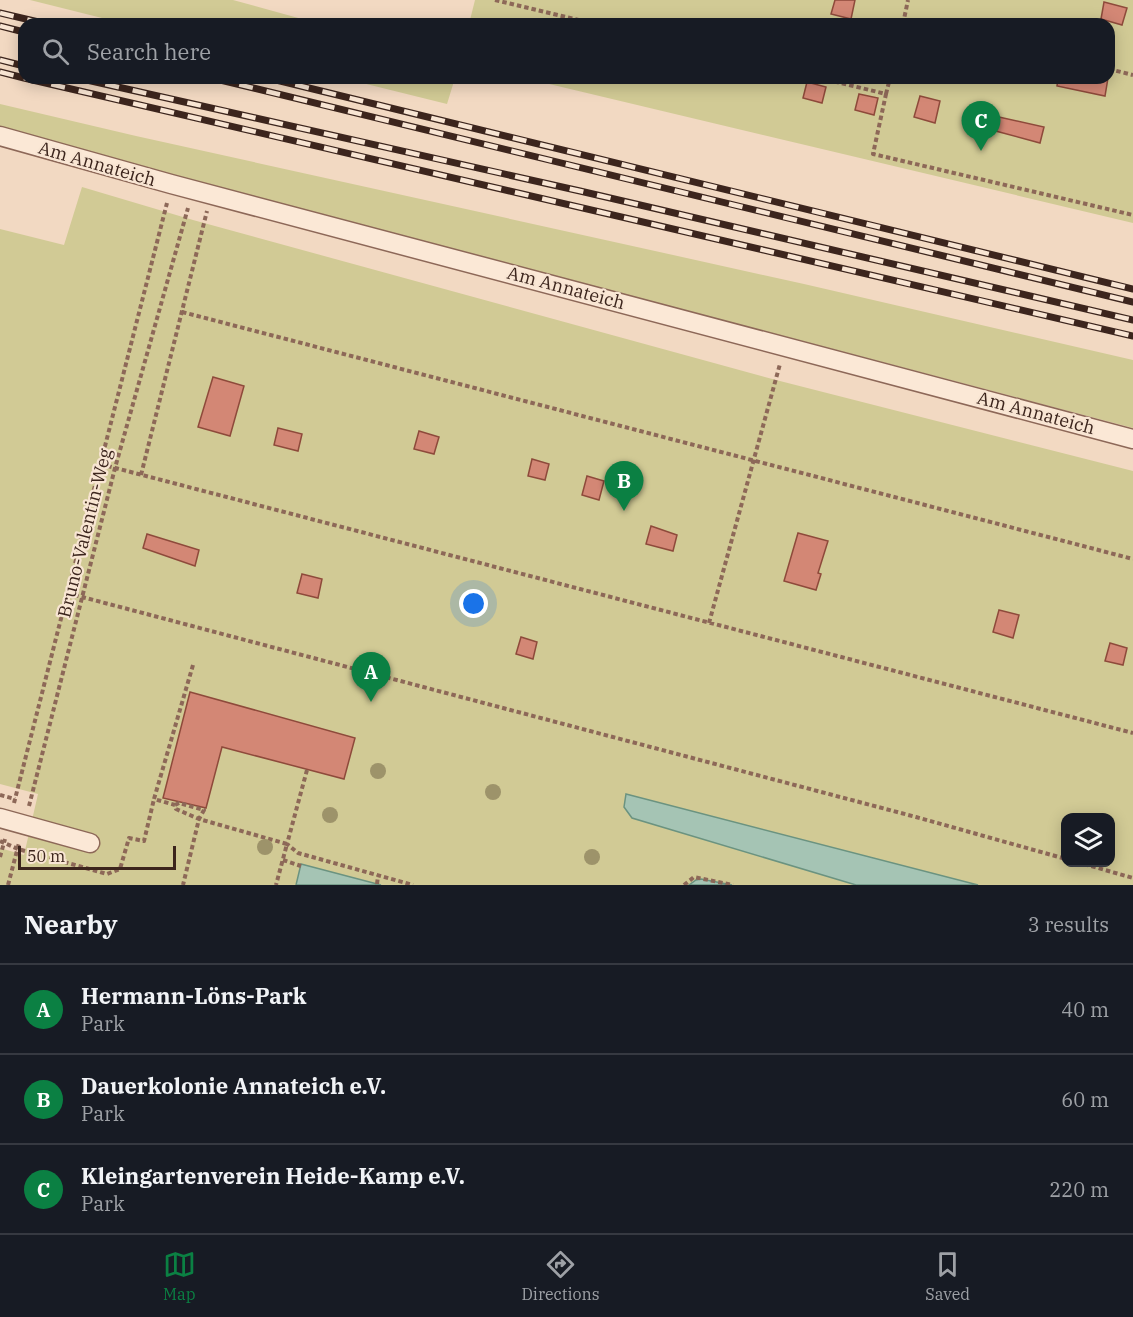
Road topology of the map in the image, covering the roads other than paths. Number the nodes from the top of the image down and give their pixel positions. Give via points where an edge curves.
1 (0, 136) edge
2 (1133, 439) edge
3 (11, 821) edge
4 (90, 843) dead end

1 - 2 street, Am Annateich
3 - 4 street

